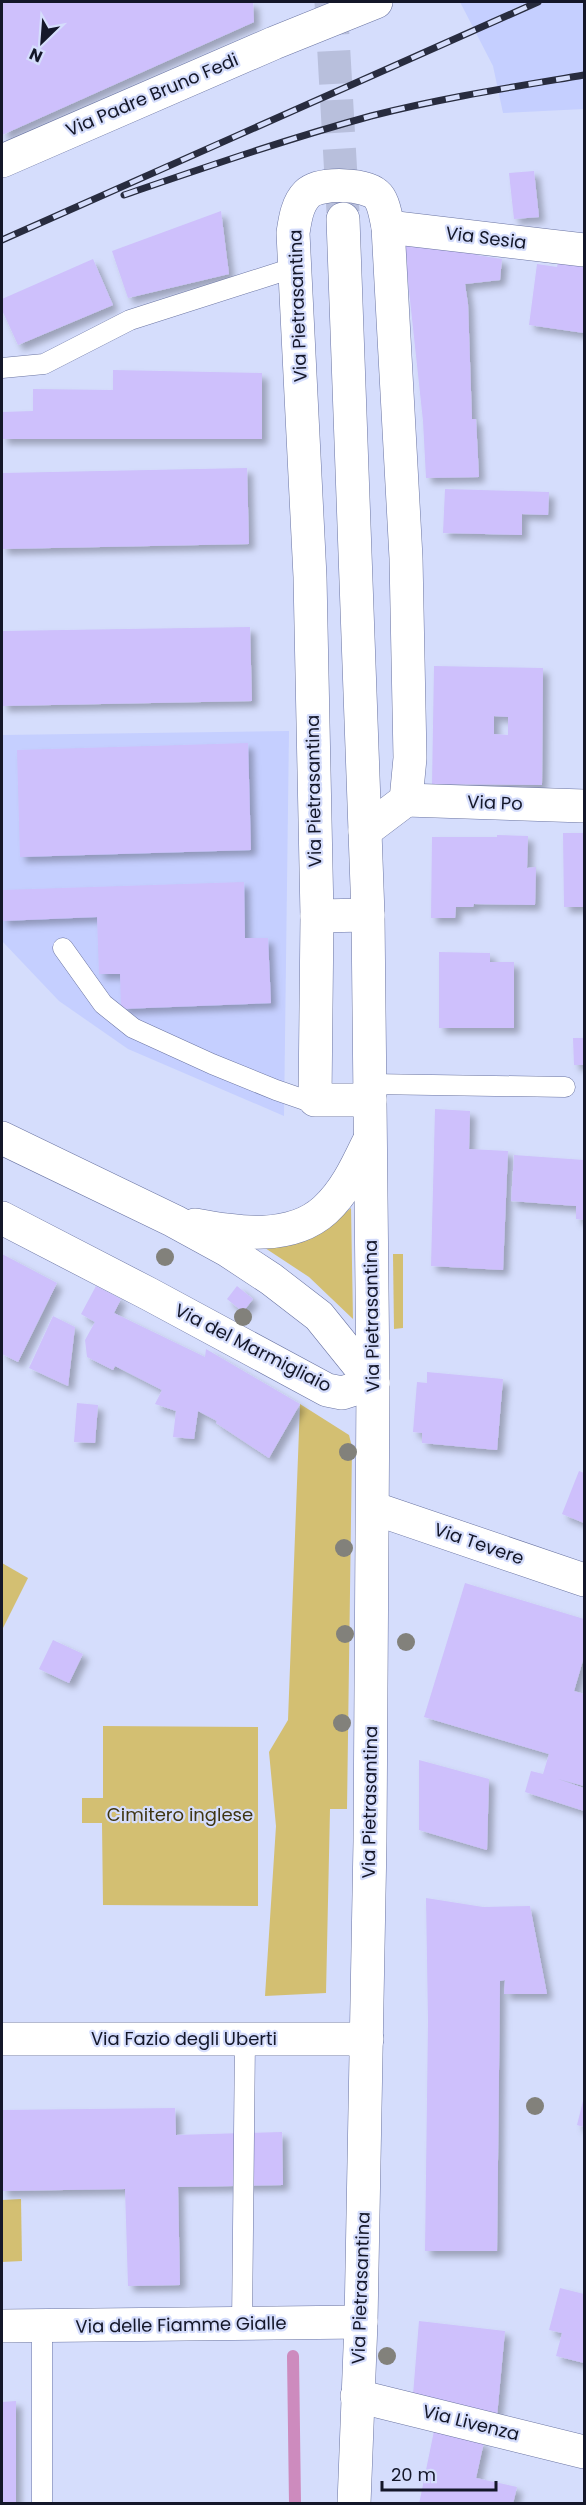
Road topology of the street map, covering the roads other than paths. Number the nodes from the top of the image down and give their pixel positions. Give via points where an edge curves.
1 (369, 3) edge
2 (301, 16) edge
3 (2, 161) edge
4 (343, 219) tunnel mouth
5 (388, 227) junction
6 (585, 250) edge
7 (296, 267) junction
8 (2, 368) edge
9 (406, 800) junction
10 (585, 806) edge
11 (365, 831) junction
12 (368, 915) junction
13 (317, 916) junction
14 (63, 948) dead end
15 (564, 1087) dead end
16 (370, 1092) junction
17 (315, 1100) junction
18 (2, 1138) edge
19 (370, 1139) junction
20 (2, 1218) edge
21 (174, 1221) junction
22 (373, 1383) junction
23 (373, 1508) junction
24 (585, 1581) edge
25 (2, 2039) edge
26 (245, 2039) junction
27 (367, 2039) junction
28 (361, 2322) junction
29 (242, 2324) junction
30 (2, 2326) edge
31 (42, 2326) junction
32 (357, 2396) junction
33 (585, 2452) edge
34 (42, 2504) edge
35 (354, 2504) edge

1 - 2 street, Via Padre Bruno Fedi
2 - 3 street, Via Padre Bruno Fedi
4 - 11 street, Via Pietrasantina
5 - 6 street, Via Sesia
5 - 7 street, Via Pietrasantina via 379,197 370,190 363,186 318,187 304,198 297,211 293,233
5 - 9 street, Via Pietrasantina via 406,558 410,758
7 - 8 lane via 130,320 44,364
7 - 13 street, Via Pietrasantina via 310,577
9 - 10 street, Via Po
9 - 11 street
11 - 12 street, Via Pietrasantina
12 - 13 street
12 - 16 street, Via Pietrasantina
13 - 17 street, Via Pietrasantina
14 - 17 lane via 103,1004 133,1028 276,1090
15 - 16 lane
16 - 17 street
16 - 19 street, Via Pietrasantina
18 - 21 street, Via del Marmigliaio
19 - 21 street, Via del Marmigliaio via 352,1175 327,1209 295,1227 226,1231
19 - 22 street, Via Pietrasantina
20 - 22 street, Via del Marmigliaio via 327,1390 342,1393
21 - 22 street, Via del Marmigliaio via 227,1250 303,1302
22 - 23 street, Via Pietrasantina
23 - 24 street, Via Tevere
23 - 27 street, Via Pietrasantina
25 - 26 street, Via Fazio degli Uberti
26 - 27 street, Via Fazio degli Uberti
26 - 29 lane
27 - 28 street, Via Pietrasantina
28 - 29 street, Via delle Fiamme Gialle
28 - 32 street, Via Pietrasantina
29 - 31 street, Via delle Fiamme Gialle
30 - 31 street, Via delle Fiamme Gialle
31 - 34 lane
32 - 33 street, Via Livenza
32 - 35 street, Via Pietrasantina

